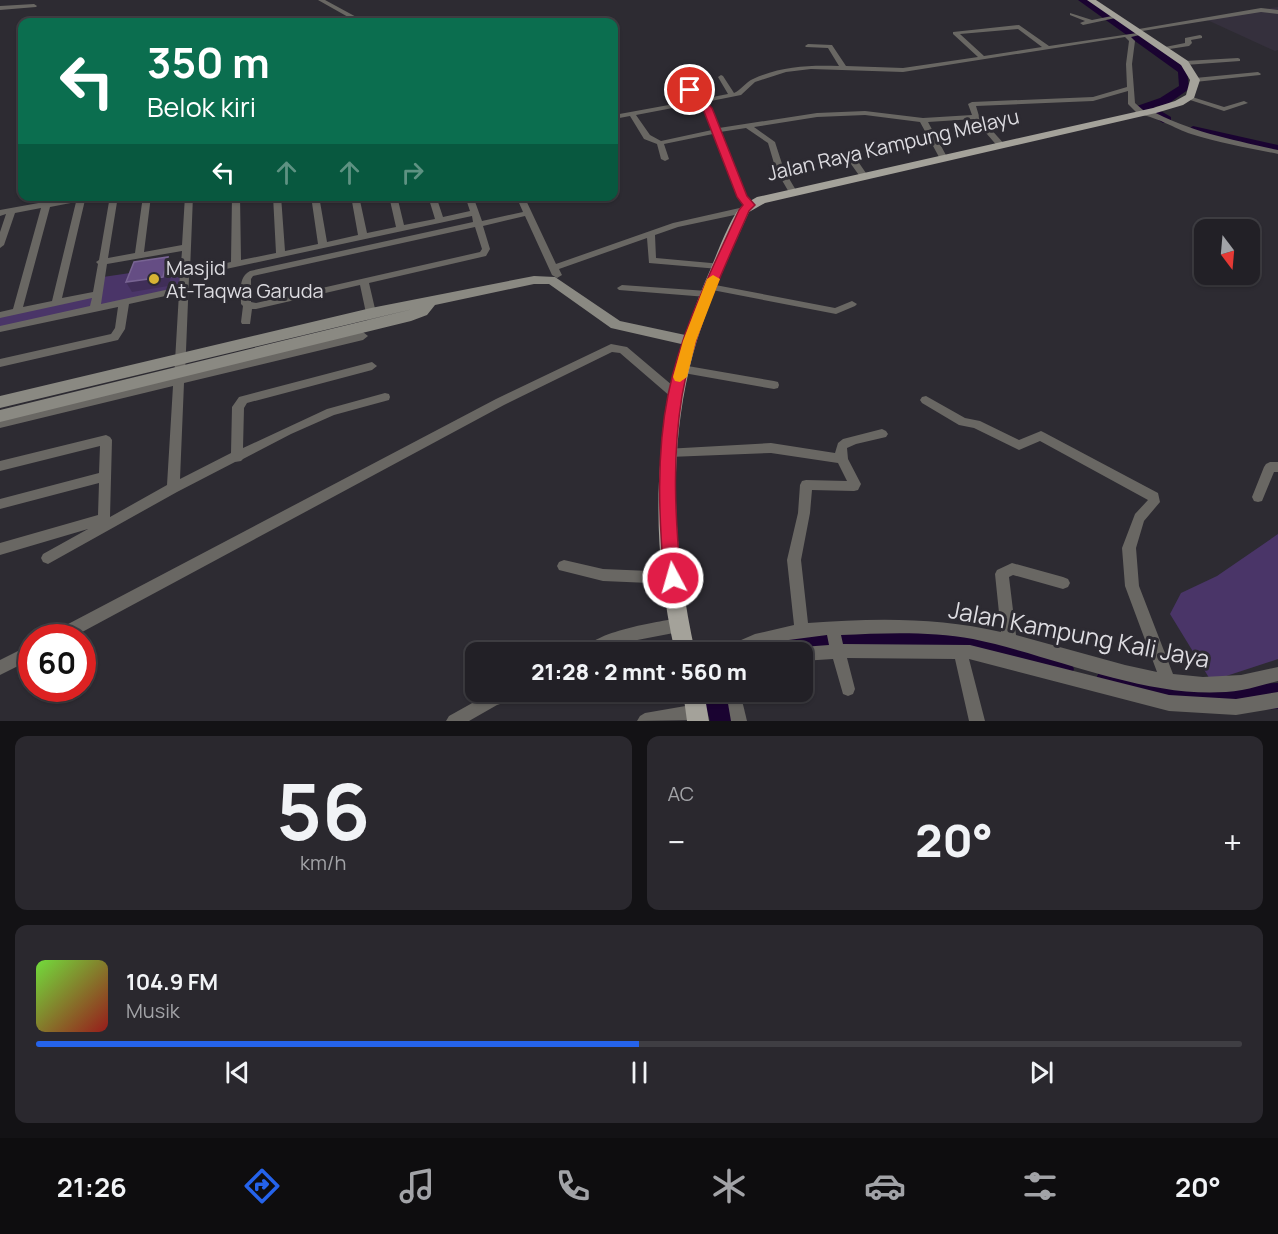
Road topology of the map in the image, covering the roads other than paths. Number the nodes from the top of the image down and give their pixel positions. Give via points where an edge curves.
1 (9, 0) edge
2 (321, 0) edge
3 (1091, 0) edge
4 (34, 6) dead end
5 (1, 8) edge
6 (1278, 12) edge
7 (1072, 14) dead end
8 (357, 18) edge
9 (1113, 18) junction
10 (1135, 33) junction
11 (1200, 37) dead end
12 (808, 46) dead end
13 (1048, 48) junction
14 (1163, 48) junction
15 (982, 57) junction
16 (1238, 60) dead end
17 (1185, 63) junction
18 (843, 67) junction
19 (1258, 75) dead end
20 (721, 77) dead end
21 (1195, 80) junction
22 (1130, 88) junction
23 (690, 90) dead end
24 (732, 95) junction
25 (1189, 98) junction
26 (701, 101) junction
27 (1244, 103) dead end
28 (1150, 111) junction
29 (632, 114) junction
30 (618, 116) edge
31 (976, 117) junction
32 (923, 120) junction
33 (748, 126) junction
34 (716, 131) junction
35 (660, 143) junction
36 (1002, 146) junction
37 (1278, 146) edge
38 (1278, 152) edge
39 (944, 157) junction
40 (835, 158) dead end
41 (665, 159) dead end
42 (864, 176) junction
43 (793, 192) junction
44 (63, 201) edge
45 (84, 201) edge
46 (113, 201) edge
47 (146, 201) edge
48 (189, 201) edge
49 (236, 201) edge
50 (277, 201) edge
51 (316, 201) edge
52 (356, 201) edge
53 (394, 201) edge
54 (434, 201) edge
55 (471, 201) edge
56 (522, 201) edge
57 (46, 204) junction
58 (747, 207) junction
59 (12, 210) junction
60 (0, 213) edge
61 (476, 213) junction
62 (528, 213) junction
63 (440, 221) junction
64 (478, 224) junction
65 (401, 230) junction
66 (651, 233) junction
67 (363, 238) junction
68 (0, 244) edge
69 (323, 246) junction
70 (186, 247) junction
71 (292, 253) junction
72 (139, 255) junction
73 (281, 255) junction
74 (101, 262) junction
75 (236, 264) junction
76 (294, 265) junction
77 (718, 266) junction
78 (185, 274) junction
79 (556, 277) junction
80 (364, 281) junction
81 (622, 288) dead end
82 (184, 289) junction
83 (709, 291) junction
84 (97, 294) junction
85 (124, 302) junction
86 (56, 303) junction
87 (429, 303) junction
88 (852, 304) dead end
89 (248, 305) junction
90 (95, 308) junction
91 (16, 312) junction
92 (371, 313) junction
93 (0, 315) edge
94 (246, 322) dead end
95 (0, 329) edge
96 (363, 336) dead end
97 (692, 336) junction
98 (0, 363) edge
99 (372, 366) dead end
100 (682, 369) junction
101 (180, 371) junction
102 (774, 385) dead end
103 (675, 394) junction
104 (385, 397) dead end
105 (926, 400) dead end
106 (0, 402) edge
107 (0, 416) edge
108 (0, 424) edge
109 (882, 434) dead end
110 (669, 452) junction
111 (237, 458) junction
112 (840, 459) junction
113 (0, 466) edge
114 (1278, 467) edge
115 (106, 476) junction
116 (173, 488) junction
117 (1258, 496) dead end
118 (0, 504) edge
119 (106, 522) junction
120 (0, 549) edge
121 (48, 558) dead end
122 (564, 566) dead end
123 (673, 578) junction
124 (1063, 584) dead end
125 (82, 624) edge
126 (679, 625) junction
127 (802, 631) junction
128 (1009, 640) junction
129 (836, 641) junction
130 (604, 642) edge
131 (683, 642) edge
132 (751, 642) edge
133 (813, 650) edge
134 (960, 651) junction
135 (18, 658) edge
136 (0, 668) edge
137 (1278, 674) edge
138 (1168, 680) junction
139 (848, 689) dead end
140 (1278, 700) edge
141 (487, 702) edge
142 (735, 702) edge
143 (696, 708) edge
144 (454, 721) edge
145 (645, 721) edge
146 (739, 721) edge
147 (977, 721) edge

1 - 5 street
2 - 8 street
3 - 9 main road
4 - 5 street
6 - 10 street via 1261,10
7 - 9 street via 1087,22
9 - 10 main road
10 - 13 street
10 - 14 main road
10 - 22 street via 1130,54
11 - 14 street via 1187,39 1187,45
12 - 18 street via 830,46
13 - 15 street
13 - 15 street via 1021,27 955,33
14 - 17 main road
15 - 18 street via 903,70
16 - 17 street
17 - 21 main road
18 - 24 street via 785,70 753,81
19 - 21 street
20 - 24 street
21 - 25 main road
22 - 28 street via 1132,104
22 - 31 street via 1093,99 973,103
23 - 26 street
24 - 26 street
25 - 27 street via 1224,109
25 - 28 main road, Jalan Raya Kampung Melayu
26 - 29 street
26 - 34 street via 708,108
28 - 36 main road, Jalan Raya Kampung Melayu
28 - 37 street via 1186,124
28 - 38 street via 1170,125
29 - 30 street
29 - 35 street via 647,137
31 - 32 street
31 - 36 street
32 - 33 street via 855,113
32 - 39 street
33 - 34 street
33 - 43 street via 771,142 780,170
34 - 35 street
34 - 58 street
35 - 41 street
36 - 39 main road, Jalan Raya Kampung Melayu
39 - 42 main road, Jalan Raya Kampung Melayu
40 - 42 street via 854,162
42 - 43 main road, Jalan Raya Kampung Melayu
43 - 58 main road, Jalan Raya Kampung Melayu
44 - 57 street
45 - 86 street
46 - 74 street
47 - 72 street
48 - 70 street
49 - 75 street
50 - 73 street
51 - 69 street
52 - 67 street
53 - 65 street
54 - 63 street
55 - 61 street
56 - 62 street
57 - 59 street
57 - 91 street
58 - 66 street
58 - 77 main road
59 - 60 street
59 - 68 street
61 - 63 street
61 - 64 street
62 - 64 street
62 - 79 street
63 - 65 street
64 - 76 street
64 - 80 street via 485,253
65 - 67 street
66 - 77 street via 652,261
66 - 79 street
67 - 69 street
69 - 71 street
70 - 72 street
70 - 78 street
71 - 73 street
71 - 76 street
72 - 74 street
73 - 75 street
74 - 84 street
75 - 78 street
76 - 89 street via 248,275
77 - 83 main road
78 - 82 street
79 - 87 street
79 - 97 street via 616,325
80 - 89 street
80 - 92 street
81 - 83 street
82 - 85 street
82 - 101 street
83 - 88 street via 836,310
83 - 97 main road
84 - 86 street
84 - 90 street
85 - 90 street
85 - 98 street via 120,329 114,337
86 - 91 street
87 - 92 street
87 - 101 street via 411,316
89 - 94 street
90 - 95 street
91 - 93 street
92 - 101 street
96 - 101 street
97 - 100 main road
99 - 111 street via 243,400 238,407
100 - 102 street
100 - 103 main road
101 - 106 street
101 - 107 street
101 - 108 street
101 - 116 street
103 - 110 main road
103 - 125 street via 622,350 611,348 481,412
104 - 111 street via 315,418
105 - 138 street via 963,422 976,424 1019,445 1041,436 1154,497 1139,518 1129,548 1132,586
109 - 112 street via 845,443 838,453
110 - 112 street via 771,448
110 - 123 main road via 667,516
111 - 116 street
112 - 127 street via 854,486 809,483 805,489 794,560
113 - 115 street via 106,440
114 - 117 street via 1270,466
115 - 118 street
115 - 119 street
116 - 119 street
119 - 120 street
119 - 121 street
122 - 123 street via 603,575
123 - 126 main road
124 - 128 street via 1012,569 1002,574
126 - 130 street via 621,635
126 - 131 main road
127 - 129 street, Jalan Kampung Kali Jaya
127 - 132 street, Jalan Kampung Kali Jaya
128 - 129 street, Jalan Kampung Kali Jaya via 943,629 870,626
128 - 138 street, Jalan Kampung Kali Jaya
129 - 133 street
129 - 134 street
129 - 139 street
134 - 140 street via 992,656 1169,704 1236,707
134 - 147 street
135 - 136 street
137 - 138 street, Jalan Kampung Kali Jaya via 1218,686
141 - 144 street
142 - 146 street
143 - 145 street

